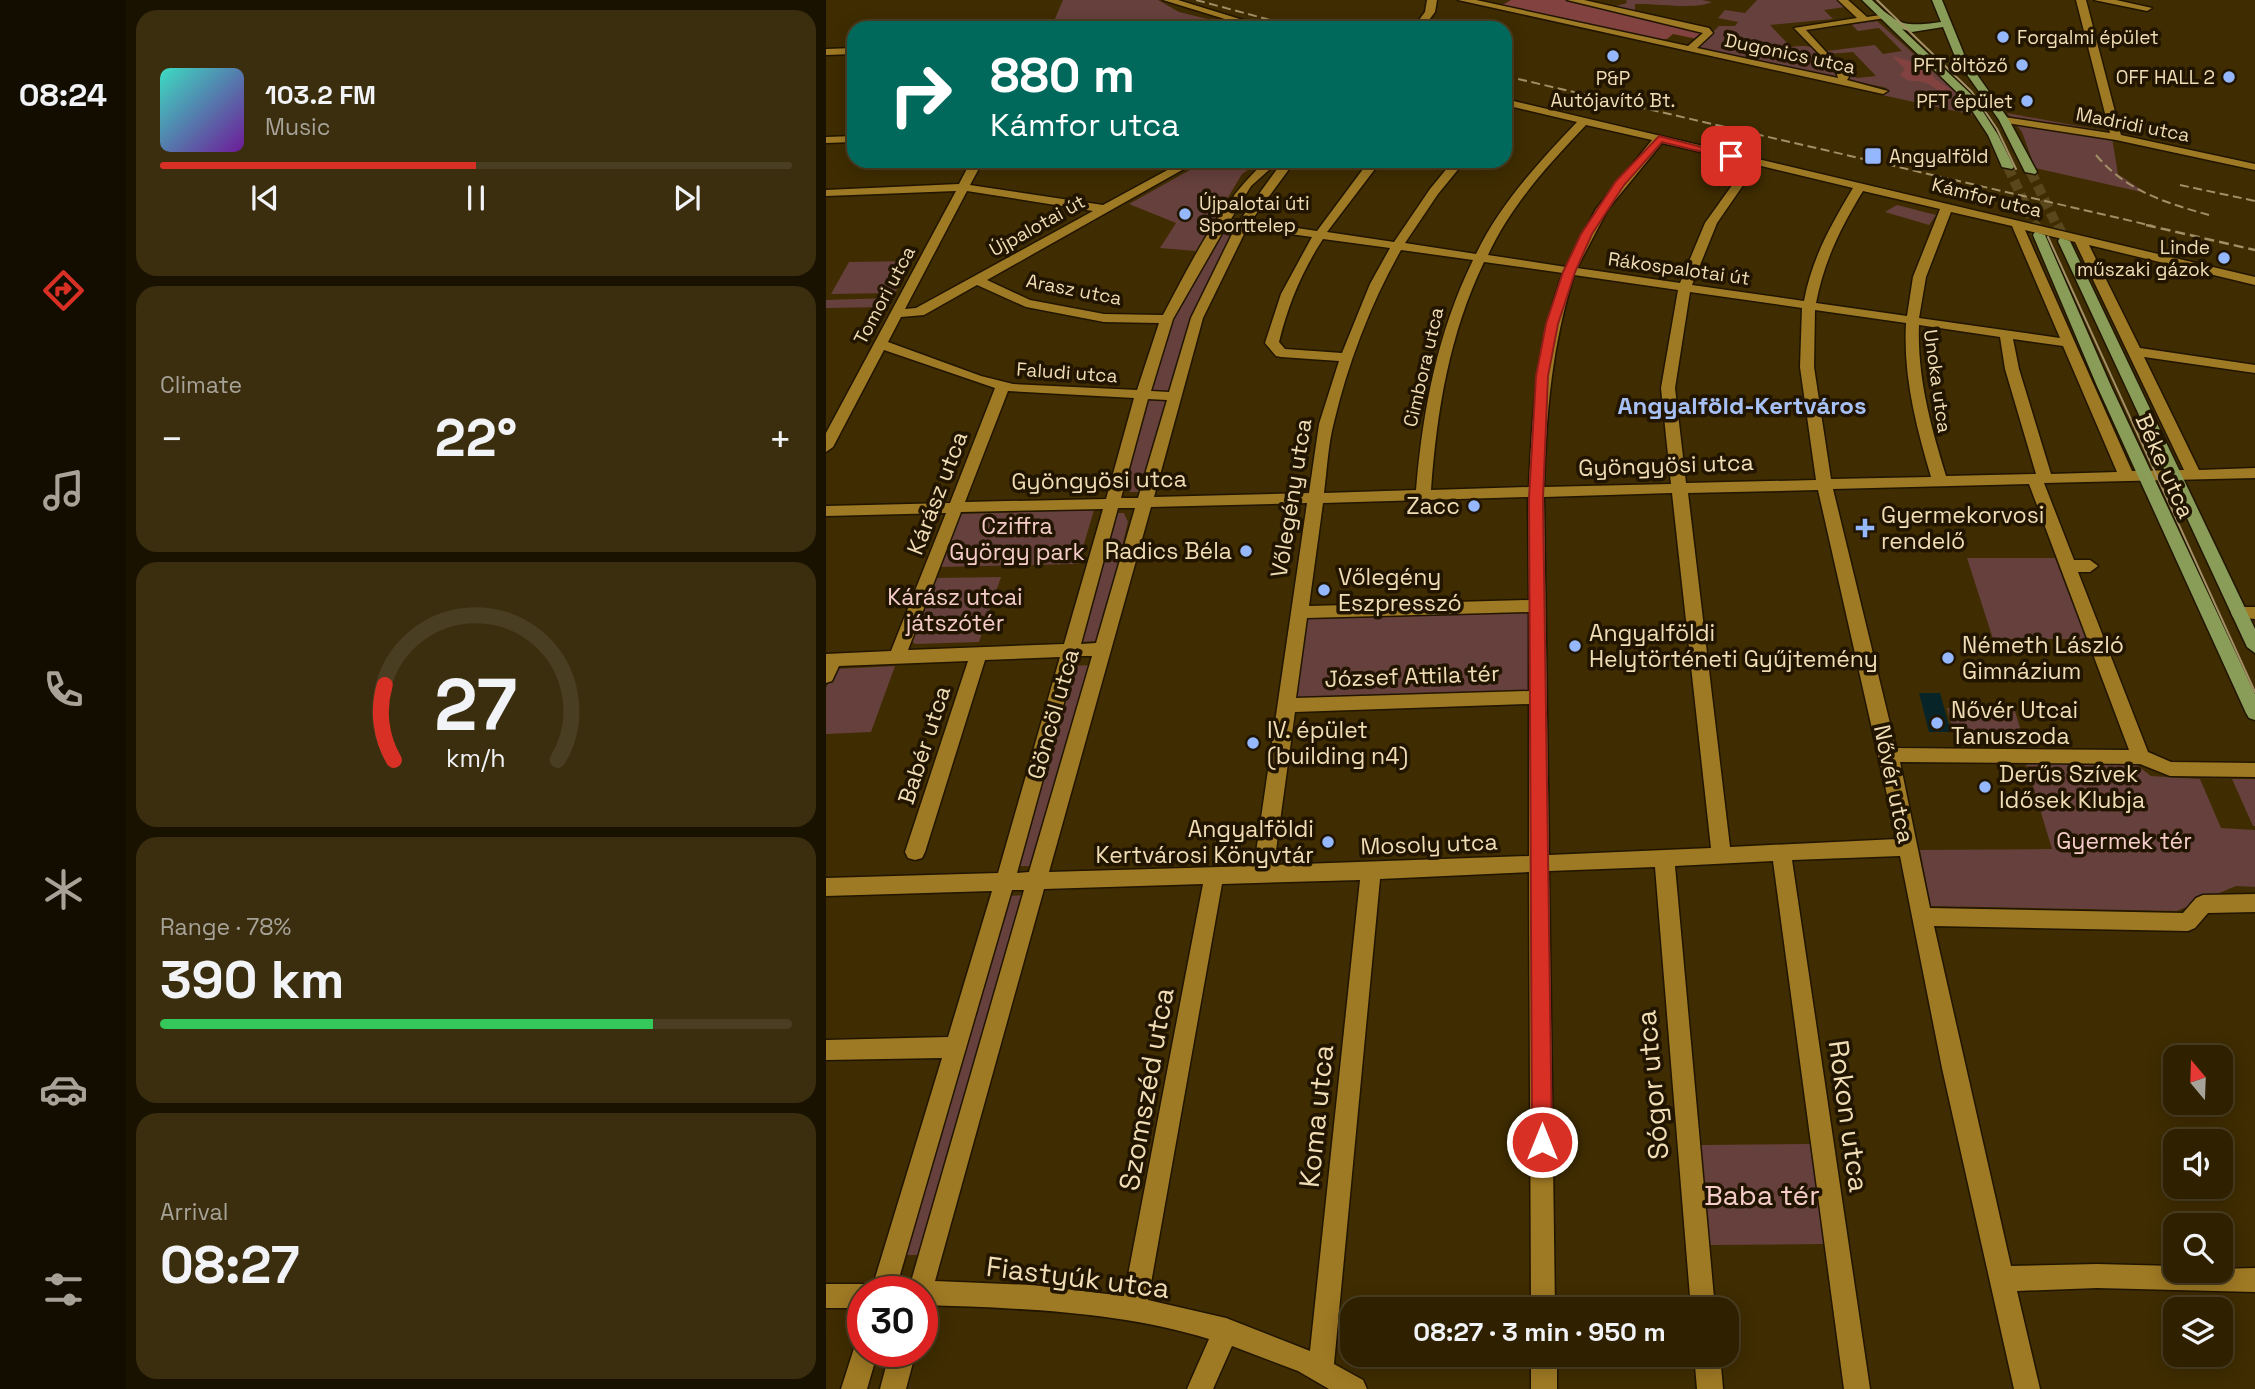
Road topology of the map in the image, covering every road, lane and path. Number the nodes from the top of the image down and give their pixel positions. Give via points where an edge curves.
1 (1168, 0) edge
2 (1432, 0) edge
3 (1463, 0) edge
4 (1572, 0) edge
5 (1843, 0) edge
6 (1867, 0) edge
7 (1937, 0) edge
8 (2081, 0) edge
9 (2099, 0) edge
10 (2132, 3) edge
11 (2147, 8) dead end
12 (1888, 17) junction
13 (1865, 20) junction
14 (1240, 21) edge
15 (1423, 21) edge
16 (1947, 24) junction
17 (1690, 49) junction
18 (832, 51) edge
19 (826, 66) edge
20 (1841, 82) junction
21 (1883, 91) dead end
22 (1512, 104) edge
23 (2004, 120) junction
24 (1584, 121) junction
25 (2116, 137) junction
26 (847, 139) edge
27 (1659, 139) junction
28 (826, 140) edge
29 (1754, 162) junction
30 (2008, 167) tunnel mouth
31 (2255, 167) edge
32 (972, 168) edge
33 (1179, 168) edge
34 (1265, 168) edge
35 (1284, 168) edge
36 (1370, 168) edge
37 (1454, 168) edge
38 (2031, 172) tunnel mouth
39 (1860, 186) junction
40 (962, 187) junction
41 (826, 192) edge
42 (1947, 207) junction
43 (1104, 209) junction
44 (1227, 215) junction
45 (2017, 223) junction
46 (1243, 224) junction
47 (1218, 229) junction
48 (2039, 235) tunnel mouth
49 (1319, 237) junction
50 (2080, 239) junction
51 (2064, 241) tunnel mouth
52 (1396, 247) junction
53 (1478, 259) junction
54 (1569, 272) junction
55 (977, 280) junction
56 (2255, 281) edge
57 (1684, 289) junction
58 (1809, 306) junction
59 (897, 313) junction
60 (1167, 319) junction
61 (1910, 321) junction
62 (2006, 334) junction
63 (2068, 343) junction
64 (880, 344) junction
65 (2136, 352) junction
66 (1345, 357) junction
67 (2255, 369) edge
68 (1003, 386) junction
69 (1142, 396) junction
70 (1174, 396) junction
71 (826, 447) edge
72 (2255, 473) edge
73 (2126, 475) junction
74 (2146, 475) junction
75 (2173, 475) junction
76 (2194, 475) junction
77 (2039, 478) junction
78 (1940, 481) junction
79 (1824, 484) junction
80 (1680, 487) junction
81 (1536, 492) junction
82 (1423, 495) junction
83 (1315, 497) junction
84 (1145, 502) junction
85 (1113, 503) junction
86 (955, 507) junction
87 (826, 511) edge
88 (2066, 566) junction
89 (2090, 566) dead end
90 (1537, 606) junction
91 (1298, 612) junction
92 (2247, 613) edge
93 (2255, 647) edge
94 (1072, 649) junction
95 (1102, 649) junction
96 (979, 653) junction
97 (898, 655) junction
98 (829, 659) edge
99 (826, 676) edge
100 (1538, 697) junction
101 (1287, 705) junction
102 (2255, 713) edge
103 (1889, 755) junction
104 (2141, 757) junction
105 (2255, 770) edge
106 (1907, 846) junction
107 (1781, 851) junction
108 (915, 852) dead end
109 (1721, 853) junction
110 (1664, 856) junction
111 (1539, 863) junction
112 (1370, 871) junction
113 (1262, 874) junction
114 (1214, 876) junction
115 (1038, 879) junction
116 (1006, 881) junction
117 (826, 887) edge
118 (2255, 904) edge
119 (1923, 917) junction
120 (956, 1047) junction
121 (826, 1050) edge
122 (888, 1276) edge
123 (926, 1276) edge
124 (2001, 1279) junction
125 (2255, 1280) edge
126 (938, 1293) edge
127 (826, 1296) edge
128 (847, 1296) edge
129 (1543, 1297) edge
130 (1702, 1297) edge
131 (1131, 1310) junction
132 (1226, 1331) junction
133 (860, 1367) edge
134 (899, 1367) edge
135 (1321, 1367) junction
136 (1544, 1367) edge
137 (1708, 1367) edge
138 (854, 1389) edge
139 (893, 1389) edge
140 (1199, 1389) edge
141 (1354, 1389) edge
142 (1544, 1389) edge
143 (1710, 1389) edge
144 (1857, 1389) edge
145 (2026, 1389) edge

1 - 14 street
2 - 15 street
3 - 17 street, Dugonics utca
4 - 17 street, Dugonics utca via 1706,30
5 - 13 street
6 - 12 main road
7 - 16 main road
8 - 25 street
9 - 10 street
10 - 11 street
12 - 13 street
12 - 16 main road via 1909,29
12 - 30 main road via 1949,75 1978,110
13 - 20 street via 1799,28 1840,70
16 - 23 main road via 1961,59
17 - 20 street, Dugonics utca
18 - 19 street
20 - 21 street, Dugonics utca
22 - 24 street, Kámfor utca
23 - 25 street, Madridi utca
23 - 38 main road
24 - 27 street, Kámfor utca
24 - 53 street, Cimbora utca via 1522,188
25 - 31 street, Madridi utca
26 - 28 street
27 - 29 street, Kámfor utca
27 - 54 street via 1600,211
29 - 39 street, Kámfor utca
29 - 57 street via 1706,232
32 - 40 street, Tomori utca
33 - 43 street, Újpalotai út
34 - 44 street, Göncöl utca via 1247,184
35 - 46 street, Göncöl utca
36 - 49 street
37 - 52 street, Vőlegény utca via 1417,211
39 - 42 street, Kámfor utca
39 - 58 street, Nővér utca via 1831,234 1815,274
40 - 41 street
40 - 43 street
40 - 59 street, Tomori utca
42 - 45 street, Kámfor utca
42 - 61 street, Unoka utca via 1917,282
43 - 55 street, Újpalotai út
44 - 46 street
44 - 47 street, Göncöl utca
45 - 50 street, Kámfor utca
45 - 63 street, Béke utca
46 - 47 street
46 - 49 street, Rákospalotai út
46 - 70 street, Göncöl utca via 1197,318
47 - 60 street, Göncöl utca
48 - 74 main road, Béke utca
49 - 52 street, Rákospalotai út
49 - 66 street via 1294,283 1272,343 1281,353
50 - 56 street, Kámfor utca
50 - 65 street, Béke utca
51 - 75 main road, Béke utca
52 - 53 street, Rákospalotai út
52 - 66 street, Vőlegény utca via 1371,290
53 - 54 street, Rákospalotai út
53 - 82 street, Cimbora utca via 1453,313 1440,368 1426,433
54 - 57 street, Rákospalotai út
54 - 81 street via 1542,376
55 - 59 street, Újpalotai út via 919,312
55 - 60 street, Arasz utca via 1039,305 1104,318
57 - 58 street, Rákospalotai út
57 - 80 street via 1668,388
58 - 61 street, Rákospalotai út
58 - 79 street, Nővér utca via 1807,367
59 - 64 street, Tomori utca
60 - 69 street, Göncöl utca
61 - 62 street, Rákospalotai út
61 - 78 street, Unoka utca via 1924,429
62 - 63 street, Rákospalotai út
62 - 77 street
63 - 73 street, Béke utca
64 - 68 street, Faludi utca
64 - 71 street, Tomori utca
65 - 67 street
65 - 76 street, Béke utca
66 - 83 street, Vőlegény utca via 1326,424
68 - 69 street, Faludi utca
68 - 86 street, Kárász utca
69 - 70 street, Faludi utca
69 - 85 street, Göncöl utca
70 - 84 street, Göncöl utca
72 - 76 street, Gyöngyösi utca
73 - 74 street, Gyöngyösi utca
73 - 77 street, Gyöngyösi utca
74 - 75 street, Gyöngyösi utca
74 - 102 main road, Béke utca
75 - 76 street, Gyöngyösi utca
75 - 92 main road, Béke utca
77 - 78 street, Gyöngyösi utca
77 - 88 street
78 - 79 street, Gyöngyösi utca
79 - 80 street, Gyöngyösi utca
79 - 103 street, Nővér utca
80 - 81 street, Gyöngyösi utca
80 - 109 street
81 - 82 street, Gyöngyösi utca
81 - 90 street
82 - 83 street, Gyöngyösi utca
83 - 84 street, Gyöngyösi utca
83 - 91 street, Vőlegény utca
84 - 85 street, Gyöngyösi utca
84 - 95 street, Göncöl utca
85 - 86 street, Gyöngyösi utca
85 - 94 street, Göncöl utca
86 - 87 street, Gyöngyösi utca
86 - 97 street, Kárász utca
88 - 89 street
88 - 104 street
90 - 91 street
90 - 100 street
91 - 101 street, Vőlegény utca
92 - 93 main road, Béke utca
94 - 95 street, Babér utca
94 - 96 street, Babér utca
94 - 116 street, Göncöl utca
95 - 115 street, Göncöl utca
96 - 97 street, Babér utca
96 - 108 street, Babér utca
97 - 98 street, Babér utca
98 - 99 street, Babér utca
100 - 101 street, József Attila tér
100 - 111 street
101 - 113 street, Vőlegény utca
103 - 104 street
103 - 106 street, Nővér utca
104 - 105 street via 2170,769
106 - 107 street, Mosoly utca
106 - 119 street, Nővér utca
107 - 109 street, Mosoly utca
107 - 144 street, Rokon utca
109 - 110 street, Mosoly utca
110 - 111 street, Mosoly utca
110 - 130 street, Sógor utca
111 - 112 street, Mosoly utca
111 - 129 street
112 - 113 street, Mosoly utca
112 - 135 street, Koma utca
113 - 114 street, Mosoly utca
114 - 115 street, Mosoly utca
114 - 131 street, Szomszéd utca via 1139,1292
115 - 116 street, Mosoly utca
115 - 123 street, Göncöl utca
116 - 117 street, Mosoly utca
116 - 120 street, Göncöl utca
118 - 119 street via 2203,904 2188,922
119 - 124 street, Nővér utca
120 - 121 street
120 - 122 street, Göncöl utca
124 - 125 street
124 - 145 street, Nővér utca
126 - 131 street, Fiastyúk utca via 1051,1299
127 - 128 street
131 - 132 street, Fiastyúk utca
132 - 135 street, Fiastyúk utca
132 - 140 street
133 - 138 street
134 - 139 street
135 - 141 street, Fiastyúk utca
136 - 142 street
137 - 143 street

